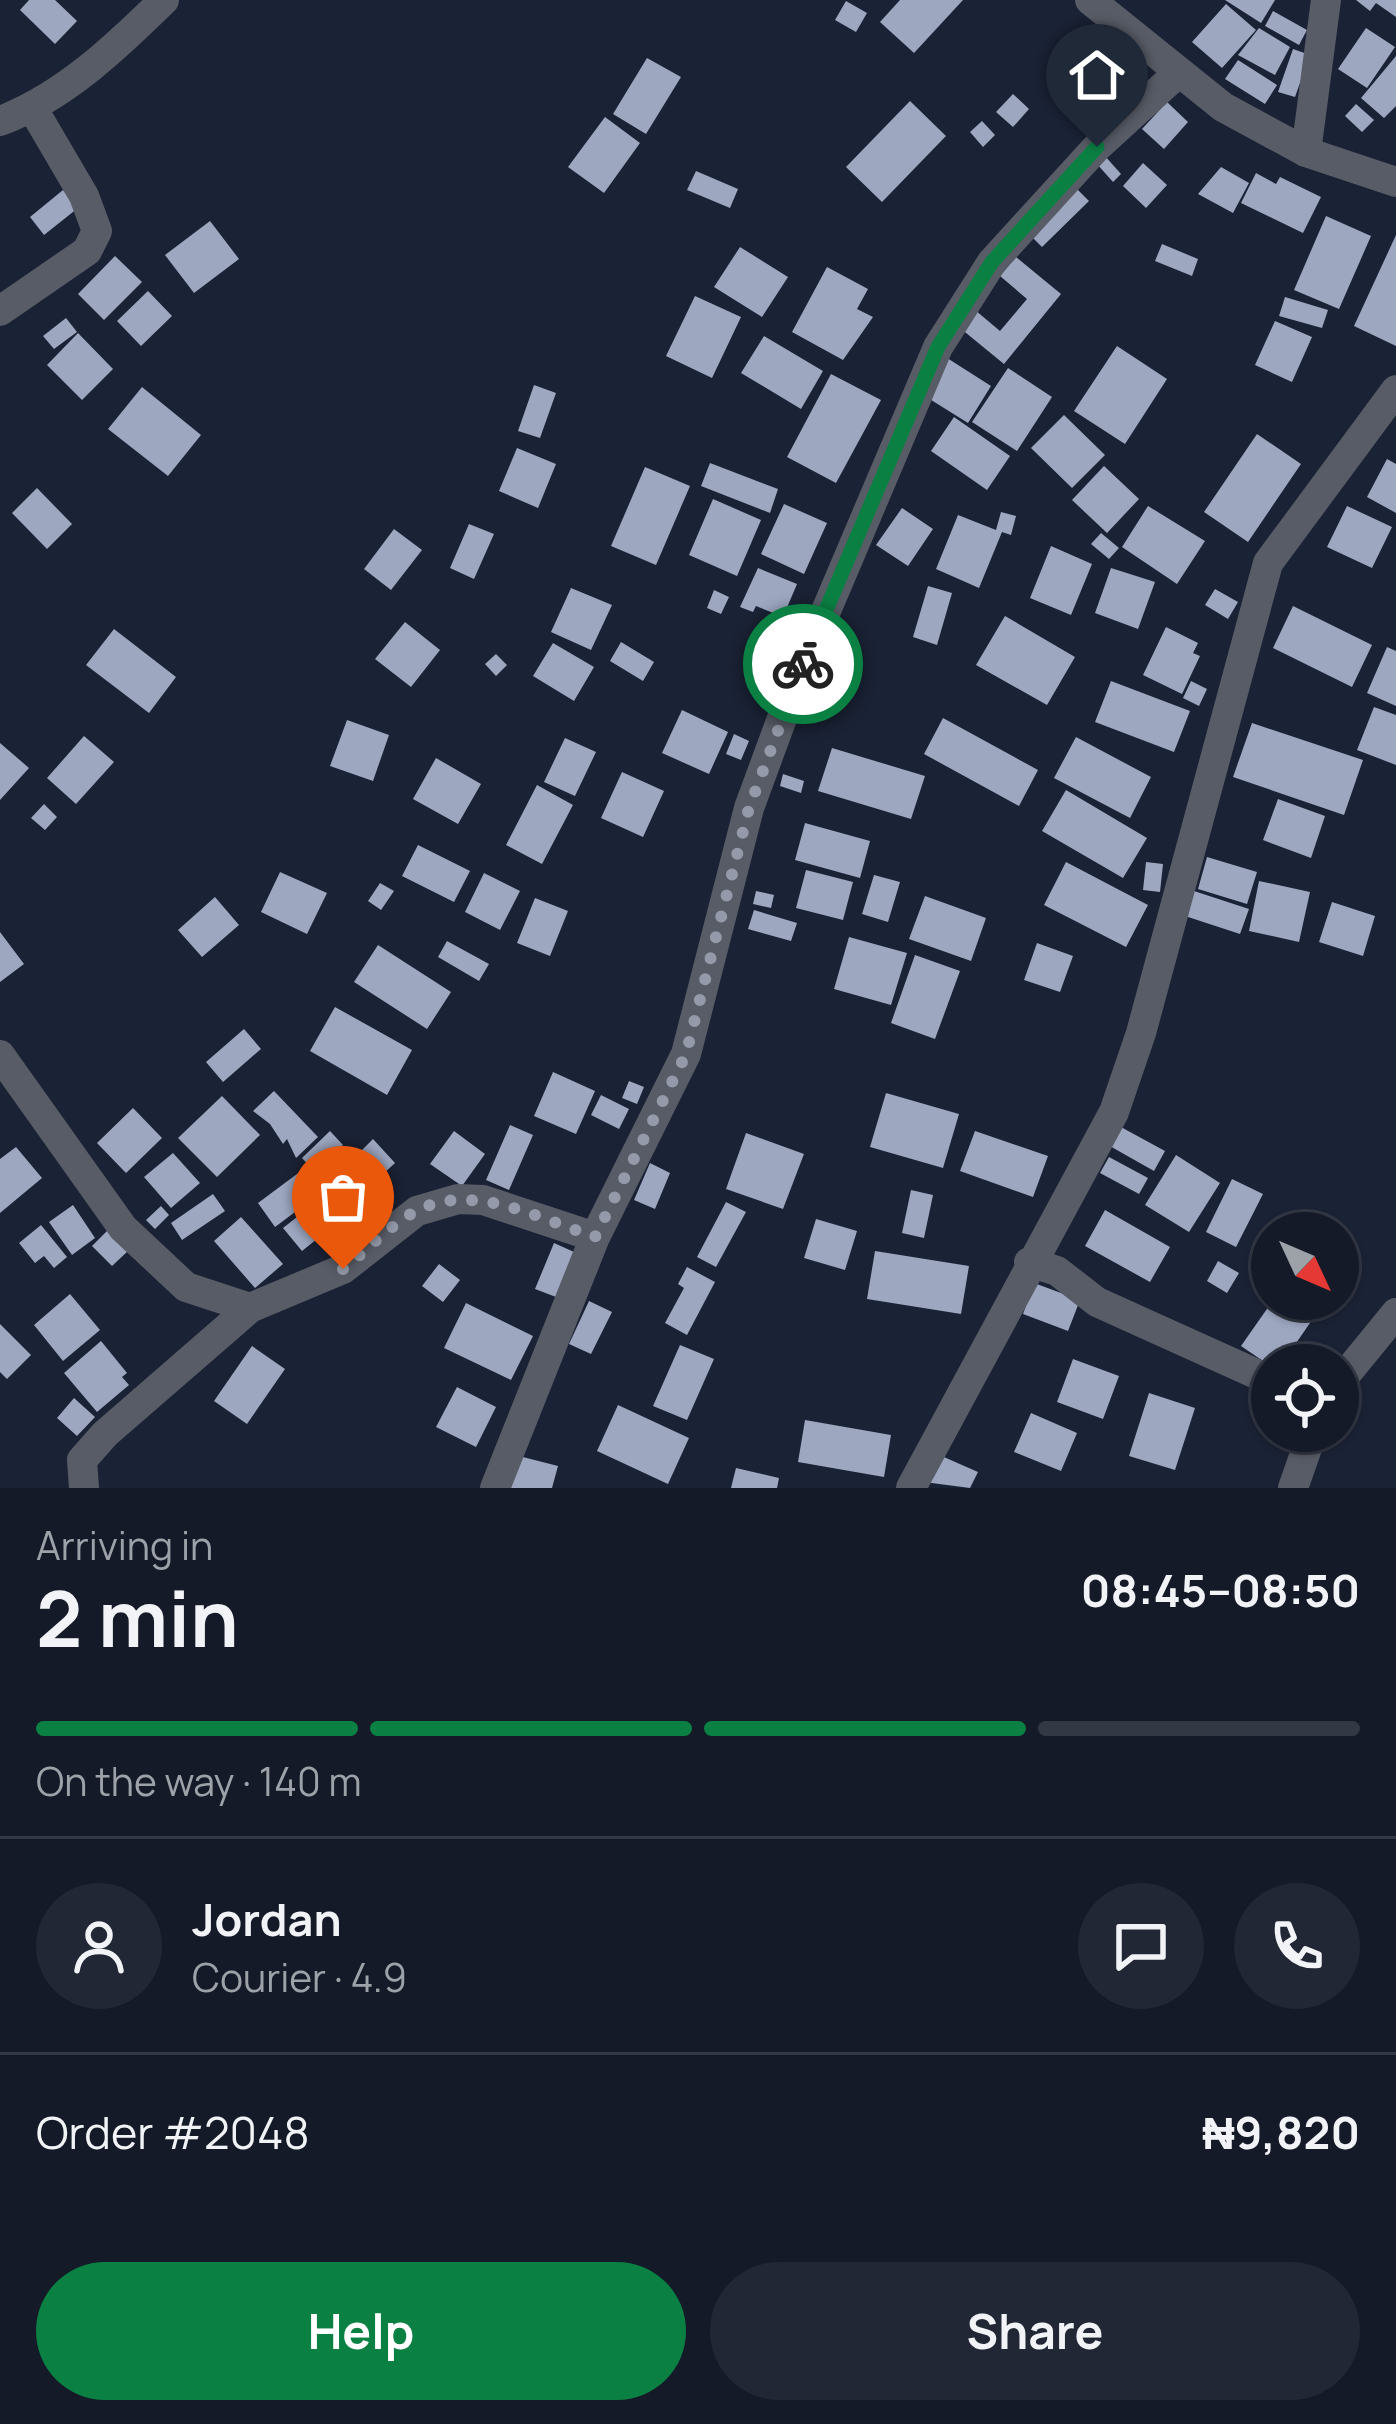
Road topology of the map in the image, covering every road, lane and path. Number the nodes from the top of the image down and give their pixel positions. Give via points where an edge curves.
1 (164, 0) edge
2 (1090, 0) edge
3 (1326, 0) edge
4 (1178, 73) junction
5 (9, 115) edge
6 (1306, 152) junction
7 (1396, 182) edge
8 (0, 311) edge
9 (1396, 390) edge
10 (0, 1055) edge
11 (595, 1237) junction
12 (1029, 1262) junction
13 (250, 1308) junction
14 (1396, 1313) edge
15 (1359, 1358) edge
16 (1251, 1372) edge
17 (1306, 1452) edge
18 (84, 1488) edge
19 (495, 1488) edge
20 (912, 1488) edge
21 (1293, 1488) edge

1 - 5 street via 117,46
2 - 4 street
3 - 6 street
4 - 6 street
4 - 11 street via 992,262 938,347 749,808 686,1054
5 - 8 street via 84,196 97,231 87,251
6 - 7 street
9 - 12 street via 1268,563 1114,1112
10 - 13 street via 122,1228 186,1287
11 - 13 street via 458,1199 417,1211 343,1269
11 - 19 street
12 - 16 street via 1057,1271 1096,1302
12 - 20 street
13 - 18 street via 104,1434 82,1460
14 - 15 street
17 - 21 street

